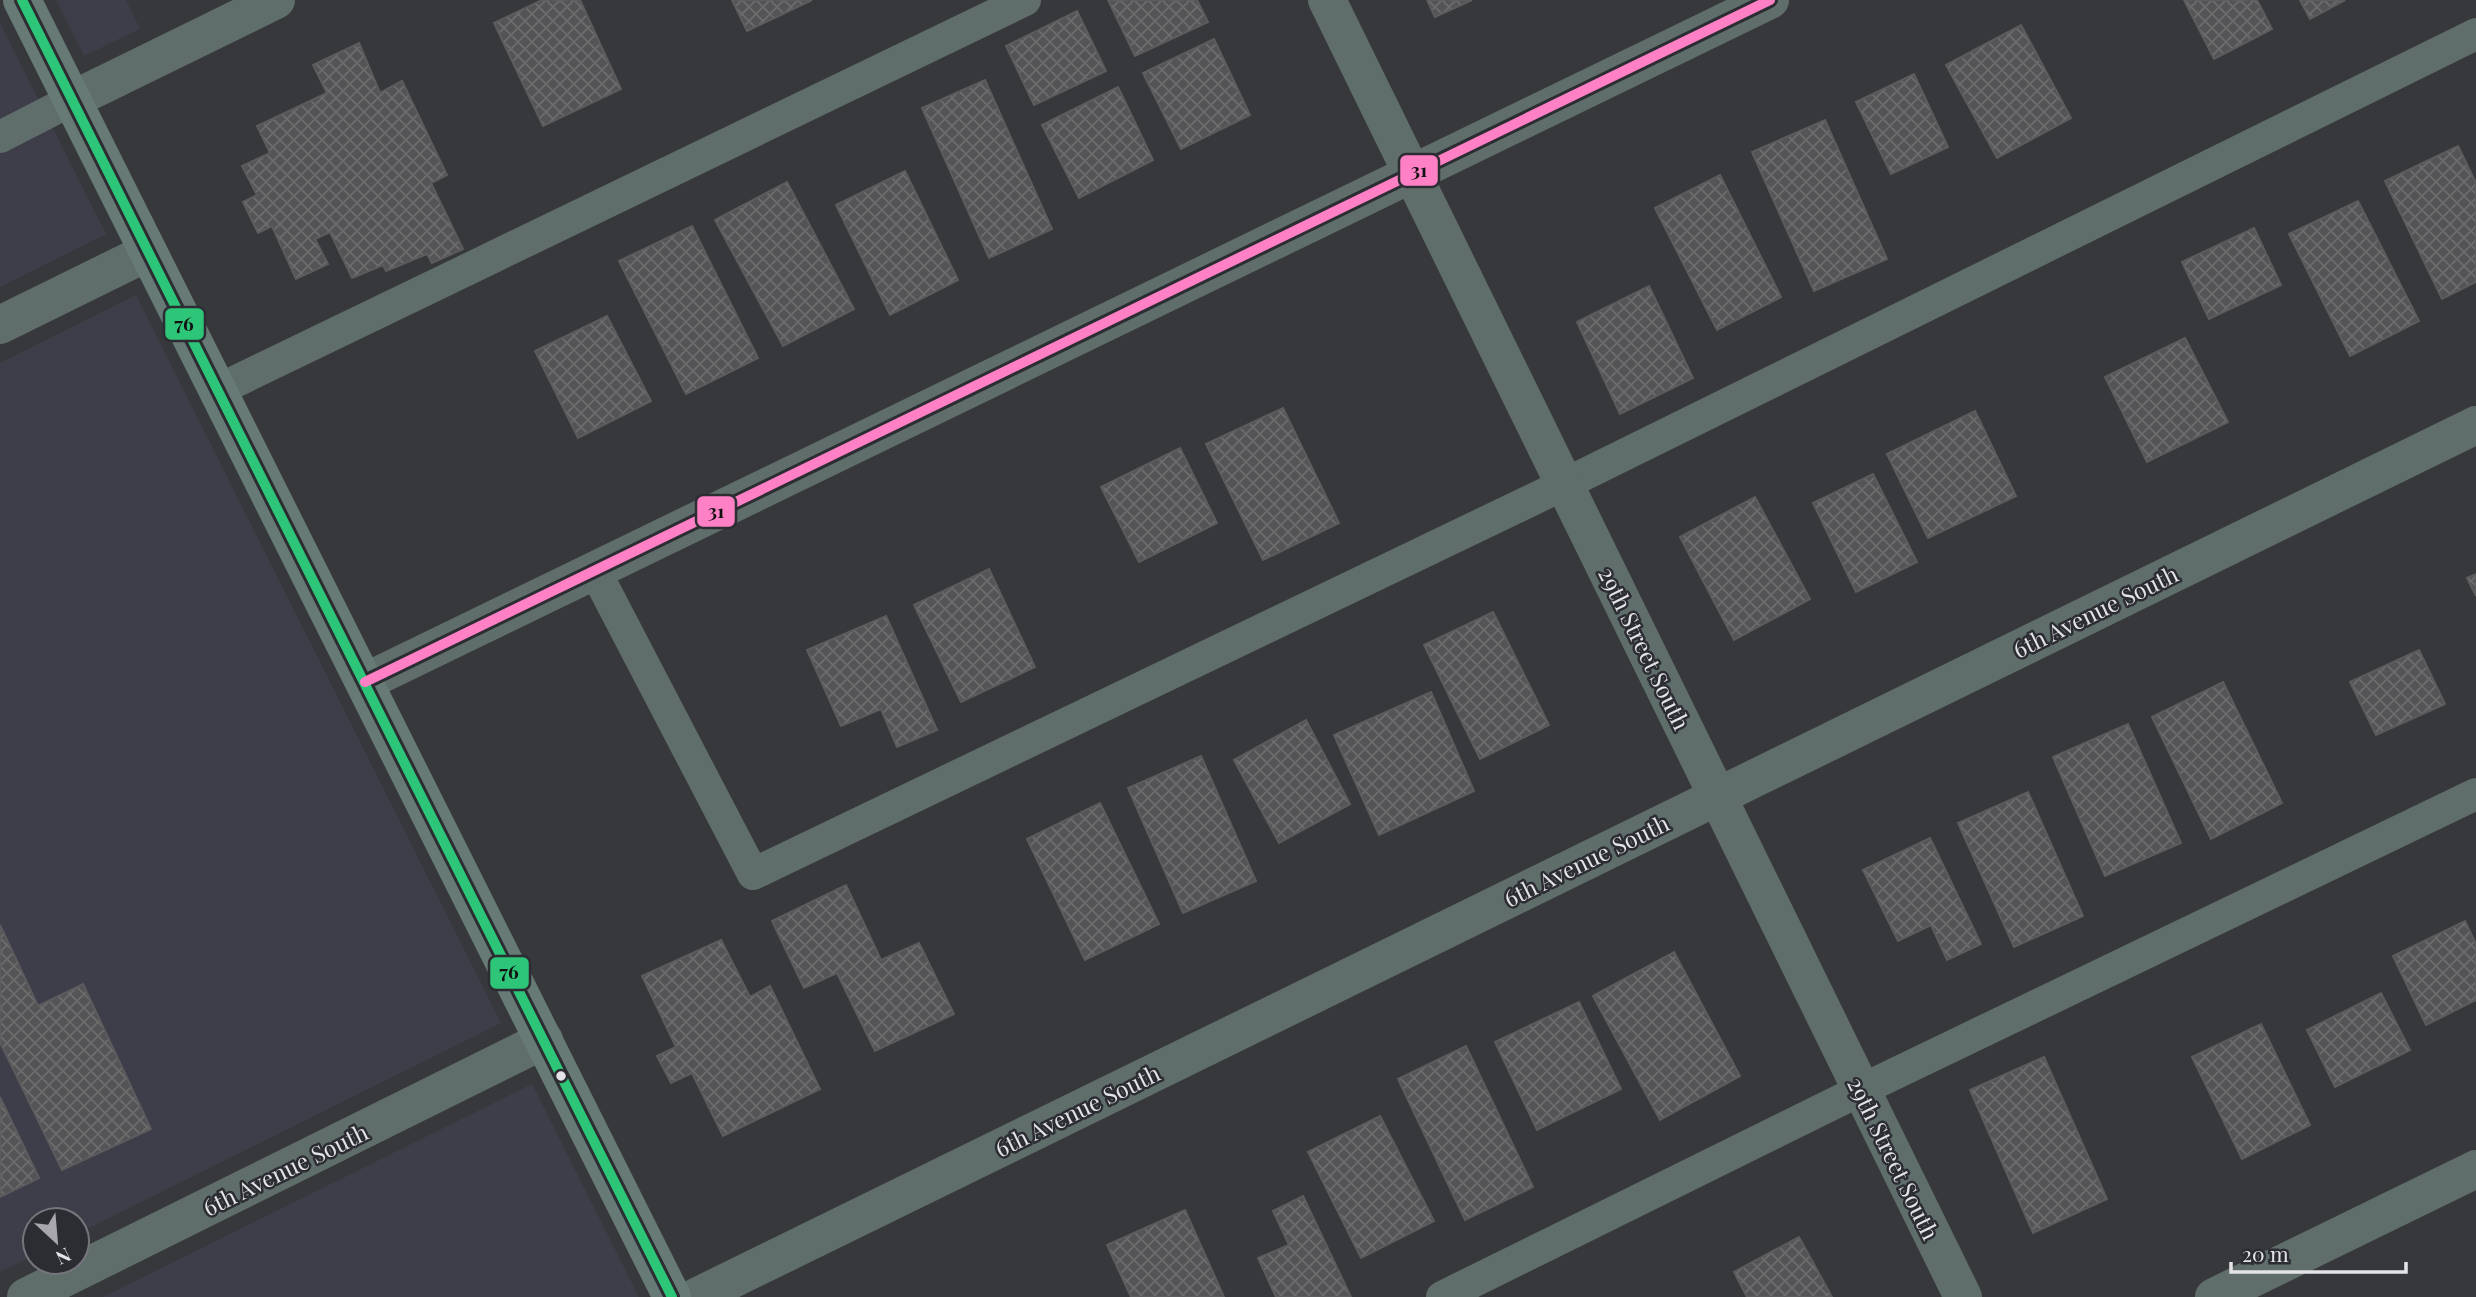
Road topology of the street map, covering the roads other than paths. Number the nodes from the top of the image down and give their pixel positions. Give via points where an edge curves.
1 (22, 0) edge
2 (276, 0) edge
3 (1025, 0) edge
4 (1327, 0) edge
5 (1770, 0) edge
6 (2476, 34) edge
7 (72, 100) junction
8 (0, 137) edge
9 (1412, 173) junction
10 (148, 252) junction
11 (0, 325) edge
12 (218, 390) junction
13 (2476, 425) edge
14 (1564, 484) junction
15 (595, 571) junction
16 (365, 682) junction
17 (2476, 794) edge
18 (1717, 796) junction
19 (544, 1040) junction
20 (1861, 1090) junction
21 (2476, 1169) edge
22 (26, 1297) edge
23 (672, 1297) edge
24 (696, 1297) edge
25 (1442, 1297) edge
26 (1963, 1297) edge
27 (2214, 1297) edge

1 - 7 street
2 - 7 street
3 - 12 lane
4 - 9 street, 29th Street South
5 - 9 street
6 - 14 lane
7 - 8 lane
7 - 10 street
9 - 14 street, 29th Street South
9 - 15 street
10 - 11 street
10 - 12 street
12 - 16 street
13 - 18 street, 6th Avenue South
14 - 15 lane via 753,874
14 - 18 street, 29th Street South
15 - 16 street
16 - 19 street
17 - 20 lane
18 - 20 street, 29th Street South
18 - 24 street, 6th Avenue South
19 - 22 street, 6th Avenue South
19 - 23 street
20 - 25 lane
20 - 26 street, 29th Street South
21 - 27 street

